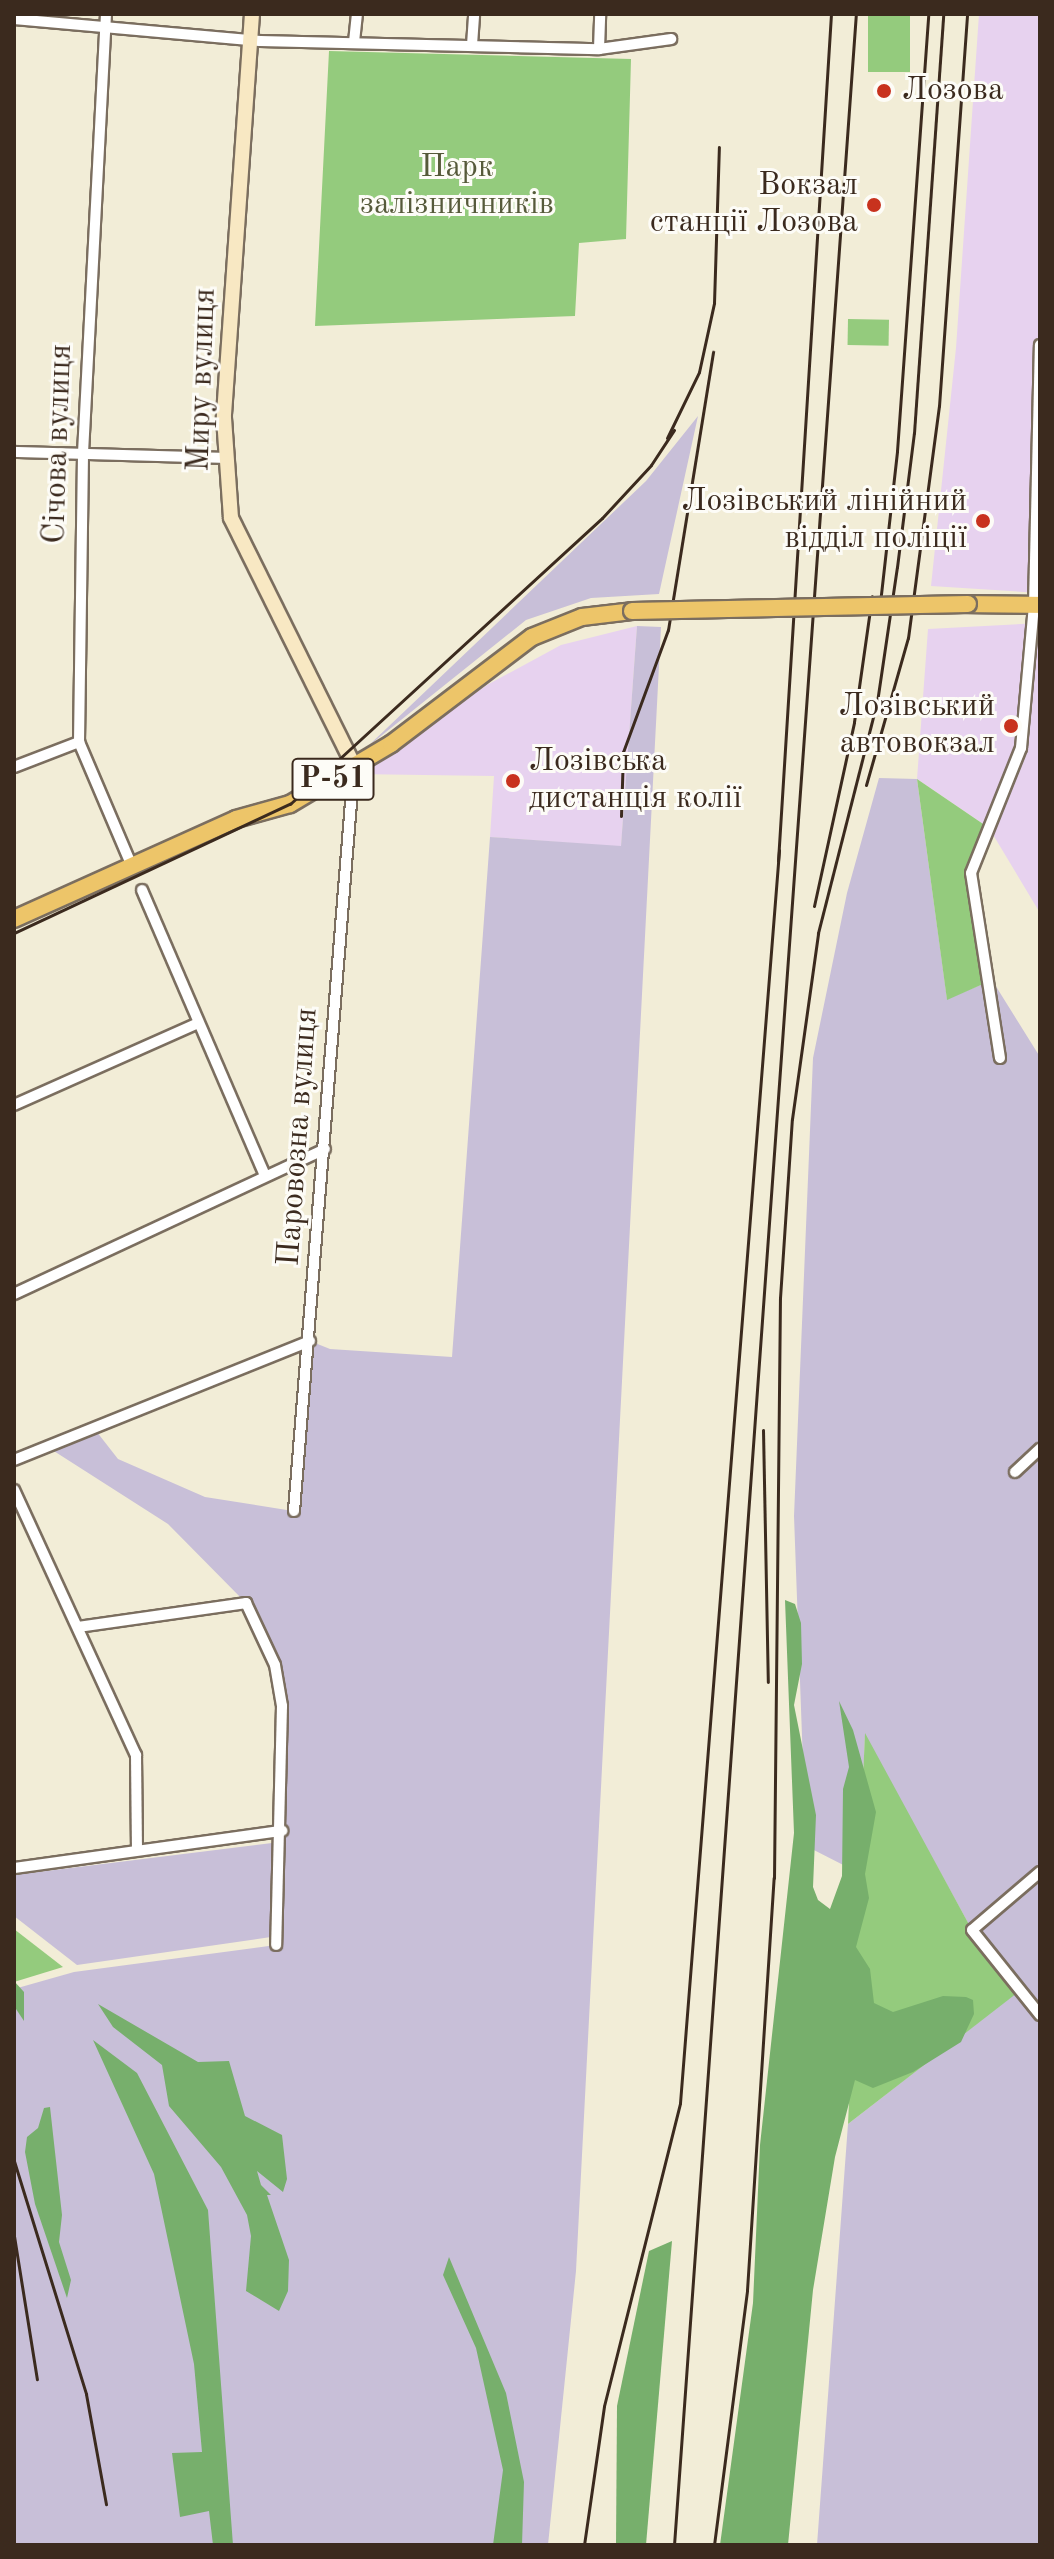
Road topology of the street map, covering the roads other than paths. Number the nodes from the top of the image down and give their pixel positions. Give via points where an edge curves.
1 (106, 14) edge
2 (252, 14) edge
3 (357, 14) edge
4 (474, 14) edge
5 (600, 14) edge
6 (14, 19) edge
7 (105, 27) junction
8 (671, 39) dead end
9 (251, 40) junction
10 (354, 42) junction
11 (472, 45) junction
12 (599, 49) junction
13 (1040, 345) edge
14 (14, 452) edge
15 (83, 455) junction
16 (223, 458) junction
17 (1037, 605) edge
18 (79, 742) junction
19 (354, 766) junction
20 (14, 767) edge
21 (132, 866) junction
22 (142, 890) dead end
23 (14, 919) edge
24 (198, 1023) junction
25 (1000, 1058) dead end
26 (14, 1105) edge
27 (325, 1149) junction
28 (265, 1176) junction
29 (14, 1294) edge
30 (310, 1341) junction
31 (1040, 1449) edge
32 (14, 1460) edge
33 (1015, 1472) dead end
34 (14, 1490) edge
35 (294, 1511) dead end
36 (78, 1627) junction
37 (282, 1831) junction
38 (137, 1850) junction
39 (14, 1868) edge
40 (1040, 1872) edge
41 (276, 1945) dead end
42 (1040, 2015) edge

1 - 7 street, Січова вулиця
2 - 9 main road, Миру вулиця
3 - 10 street
4 - 11 street
5 - 12 street
6 - 7 street
7 - 9 street
7 - 15 street, Січова вулиця
8 - 12 street
9 - 10 street
9 - 16 main road, Миру вулиця
10 - 11 street
11 - 12 street
13 - 17 street
14 - 15 street
15 - 16 street
15 - 18 street, Січова вулиця
16 - 19 main road, Миру вулиця via 231,518 248,559
17 - 19 main road, Р-51, bridge via 632,611 582,617 532,637
17 - 25 street via 1021,748 971,873
18 - 20 street
18 - 21 street, Січова вулиця
19 - 21 main road, Р-51 via 290,804 236,819
19 - 27 street, Паровозна вулиця
21 - 23 main road, Р-51
22 - 24 street
24 - 26 street
24 - 28 street
27 - 28 street
27 - 30 street, Паровозна вулиця
28 - 29 street
30 - 32 street
30 - 35 street, Паровозна вулиця
31 - 33 street
34 - 36 street
36 - 37 street via 246,1603 275,1665 282,1706
36 - 38 street via 136,1755
37 - 38 street
37 - 41 street
38 - 39 street
40 - 42 street via 972,1930

